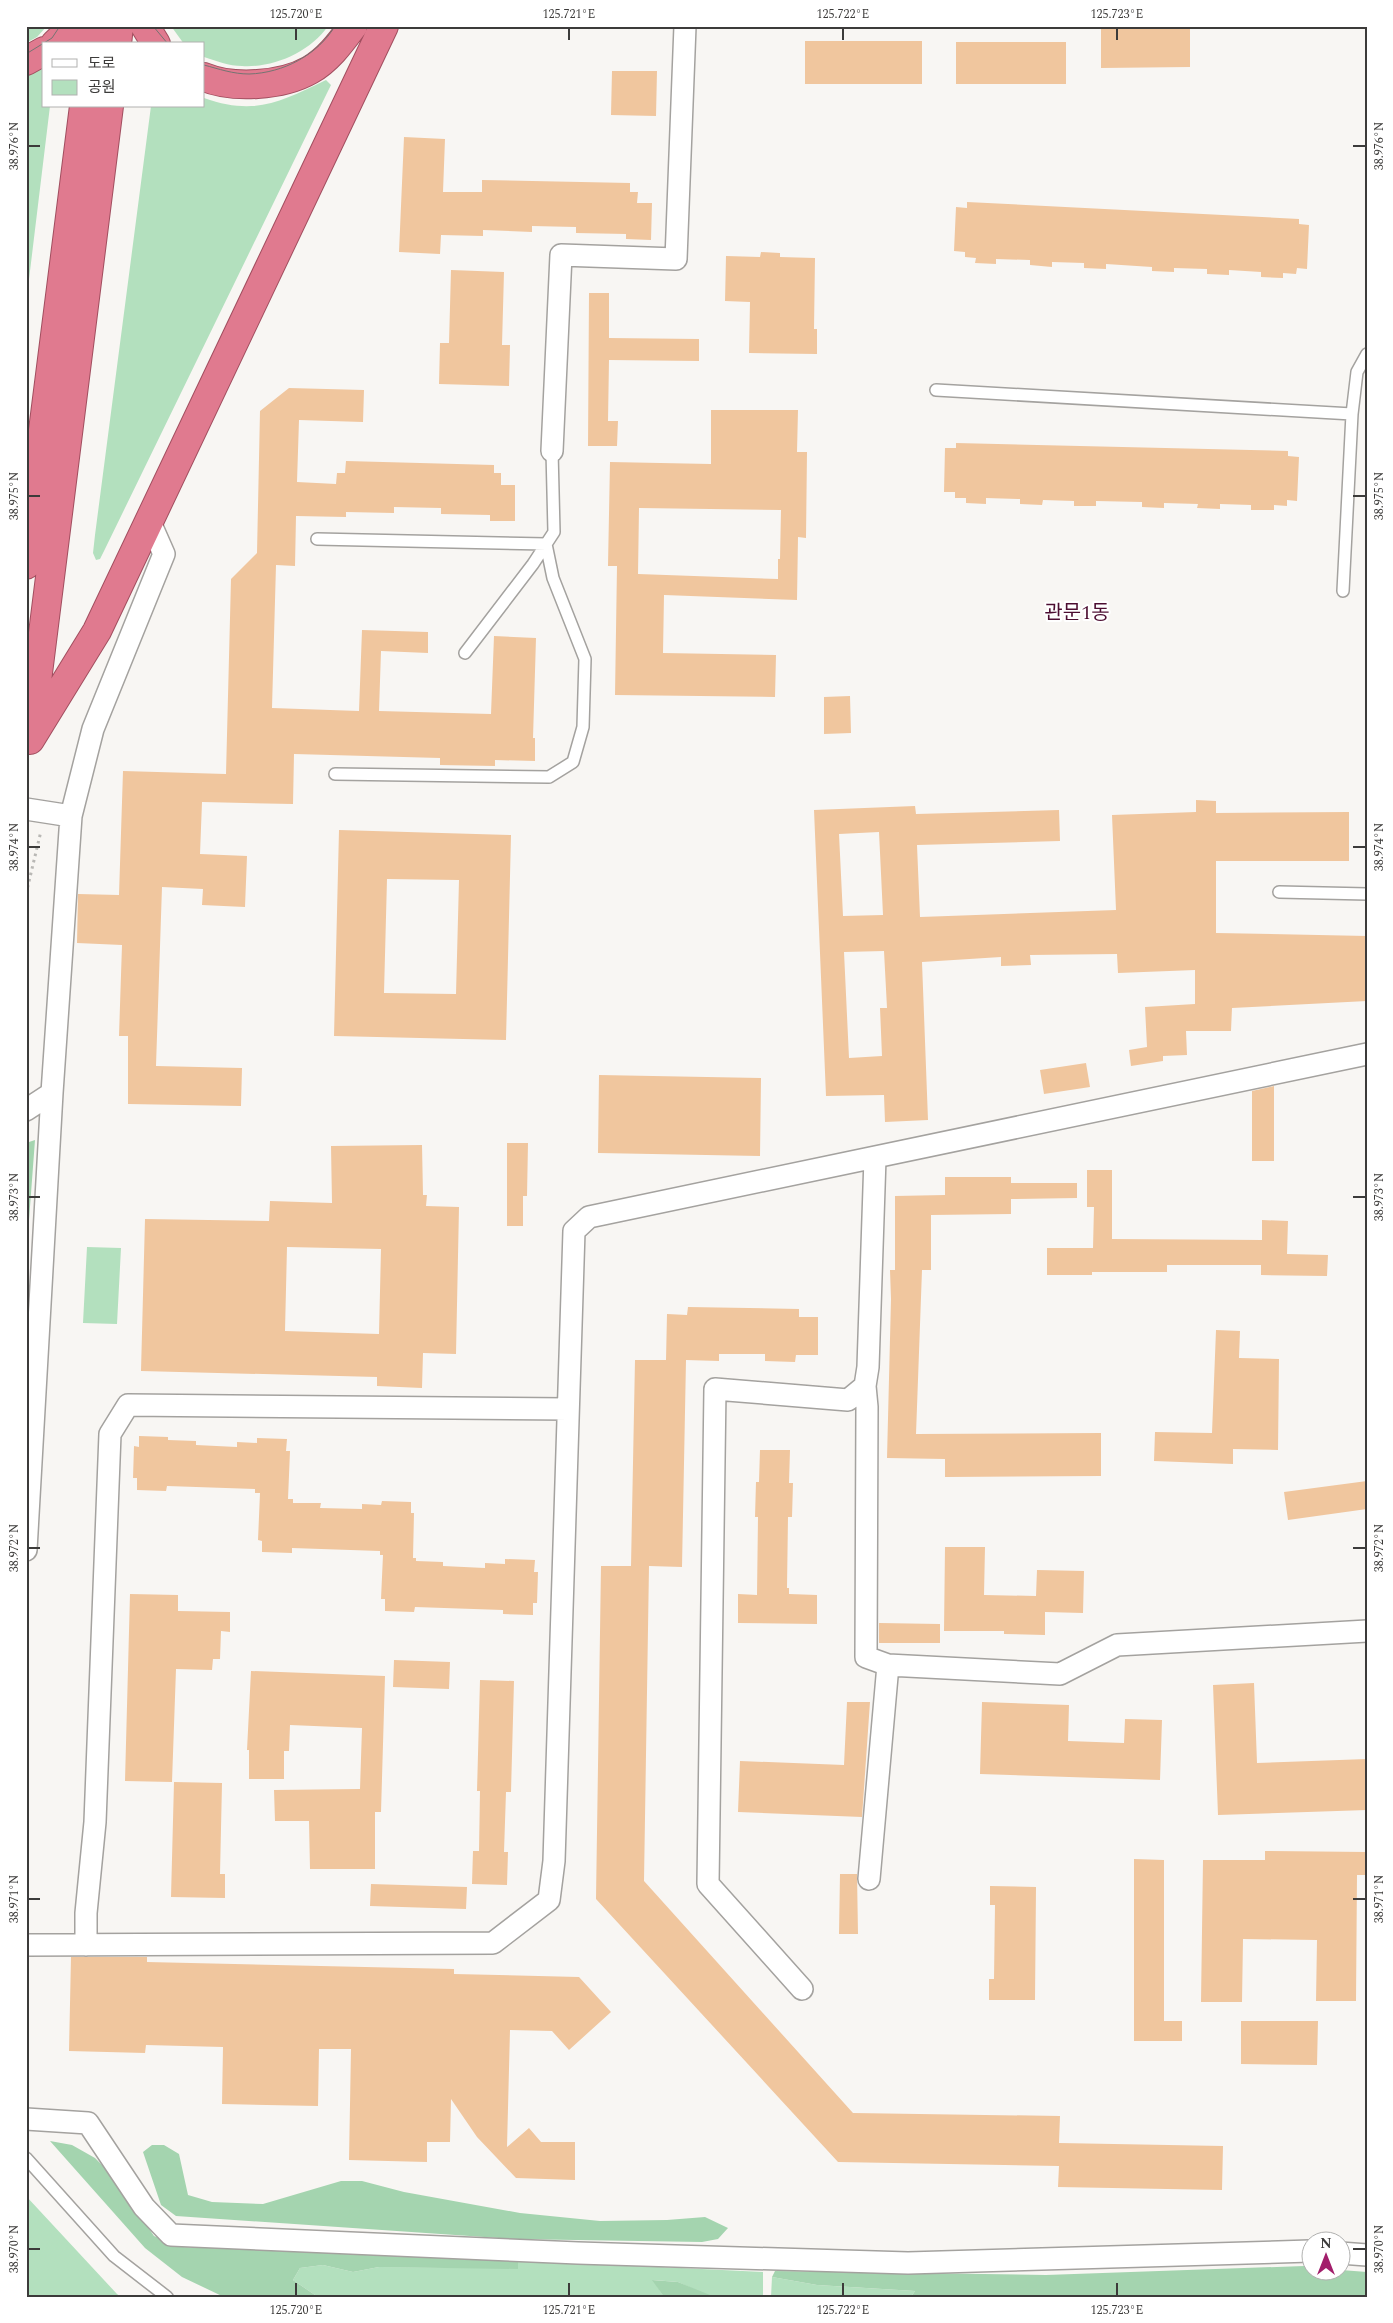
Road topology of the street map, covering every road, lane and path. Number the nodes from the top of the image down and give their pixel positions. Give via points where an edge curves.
1 (74, 26) edge
2 (94, 26) edge
3 (119, 26) edge
4 (145, 26) edge
5 (353, 26) edge
6 (384, 26) edge
7 (685, 26) edge
8 (57, 42) edge
9 (92, 42) edge
10 (117, 42) edge
11 (155, 42) edge
12 (42, 52) edge
13 (26, 61) edge
14 (205, 76) edge
15 (84, 108) edge
16 (109, 108) edge
17 (1367, 354) edge
18 (936, 390) dead end
19 (1352, 414) junction
20 (552, 451) joint
21 (149, 520) junction
22 (317, 539) dead end
23 (546, 544) junction
24 (26, 566) edge
25 (1343, 591) dead end
26 (465, 653) dead end
27 (28, 748) edge
28 (334, 774) dead end
29 (36, 810) edge
30 (71, 816) junction
31 (1279, 892) dead end
32 (26, 894) edge
33 (1367, 894) edge
34 (1367, 1054) edge
35 (52, 1093) junction
36 (26, 1110) edge
37 (875, 1158) junction
38 (865, 1386) junction
39 (568, 1408) junction
40 (26, 1550) edge
41 (1367, 1631) edge
42 (888, 1665) junction
43 (868, 1879) dead end
44 (26, 1945) edge
45 (86, 1945) junction
46 (802, 1988) dead end
47 (26, 2119) edge
48 (26, 2158) edge
49 (1300, 2251) edge
50 (1350, 2254) edge
51 (1367, 2255) edge
52 (167, 2297) edge

1 - 8 highway
2 - 9 highway
3 - 10 highway
4 - 11 highway
5 - 14 highway via 333,51 310,70 293,77 231,84
6 - 21 highway
7 - 20 street via 676,259 561,255
12 - 13 highway
15 - 24 highway
16 - 27 highway
17 - 19 lane via 1357,372
18 - 19 lane
19 - 25 lane
20 - 23 lane via 554,532
21 - 27 highway via 97,631
21 - 30 street via 164,554 93,729
22 - 23 lane
23 - 26 lane
23 - 28 lane via 553,578 585,658 583,727 573,762 549,777
29 - 30 street
29 - 32 path
30 - 35 street
31 - 33 lane
34 - 37 street
35 - 36 street
35 - 40 street
37 - 38 street
37 - 39 street via 589,1217 574,1232
38 - 42 street via 868,1407 866,1657
38 - 46 street via 848,1400 715,1389 708,1884
39 - 45 street via 554,1851 549,1900 493,1943
39 - 45 street via 128,1405 110,1434 95,1822
41 - 42 street via 1117,1645 1060,1674
42 - 43 street
44 - 45 street
47 - 49 street via 88,2123 144,2207 171,2235 908,2263
48 - 52 lane via 114,2256
50 - 51 street

